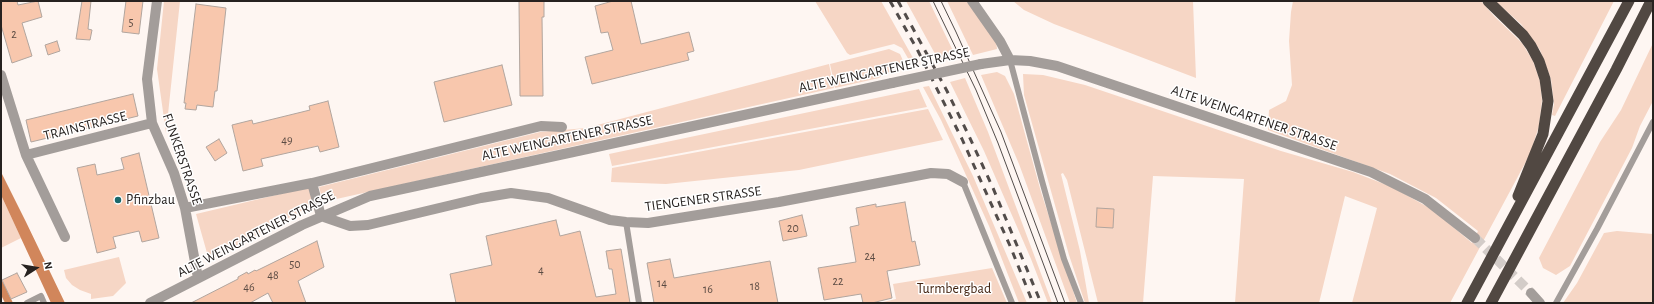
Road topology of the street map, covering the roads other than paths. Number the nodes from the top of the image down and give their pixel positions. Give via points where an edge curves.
1 (157, 1) edge
2 (972, 1) edge
3 (1488, 1) edge
4 (1629, 1) edge
5 (1651, 1) edge
6 (1010, 60) junction
7 (1, 75) edge
8 (1653, 122) edge
9 (152, 123) junction
10 (562, 127) dead end
11 (26, 155) junction
12 (963, 182) joint
13 (312, 183) junction
14 (185, 208) junction
15 (321, 216) junction
16 (626, 222) junction
17 (65, 237) dead end
18 (1475, 238) tunnel mouth
19 (1494, 252) junction
20 (198, 278) junction
21 (1531, 293) tunnel mouth
22 (28, 303) edge
23 (44, 303) edge
24 (150, 303) edge
25 (639, 303) edge
26 (1012, 303) edge
27 (1081, 303) edge
28 (1466, 303) edge
29 (1491, 303) edge
30 (1540, 303) edge
31 (1556, 303) edge

1 - 9 street, FUNKERSTRASSE via 147,79
2 - 6 street
3 - 19 highway via 1531,46 1545,79 1548,101 1543,134
4 - 19 highway
5 - 29 highway
6 - 15 street, ALTE WEINGARTENER STRASSE, bridge via 981,64 430,182 370,196
6 - 18 street, ALTE WEINGARTENER STRASSE via 1057,66 1371,172 1425,199
6 - 27 lane via 1064,259
7 - 11 street
8 - 31 lane
9 - 11 street, TRAINSTRASSE
9 - 14 street, FUNKERSTRASSE via 174,173
10 - 13 street via 541,126
11 - 17 street
12 - 16 street, TIENGENER STRASSE via 948,174 931,173 779,202 659,221
12 - 26 lane, TIENGENER STRASSE
13 - 14 street
13 - 15 street
14 - 20 street, FUNKERSTRASSE
15 - 16 street, TIENGENER STRASSE via 350,226 368,225 511,193 548,198 610,220
15 - 20 street, ALTE WEINGARTENER STRASSE
16 - 25 lane
19 - 28 highway
20 - 24 street, ALTE WEINGARTENER STRASSE
21 - 30 street
22 - 23 lane via 41,296

